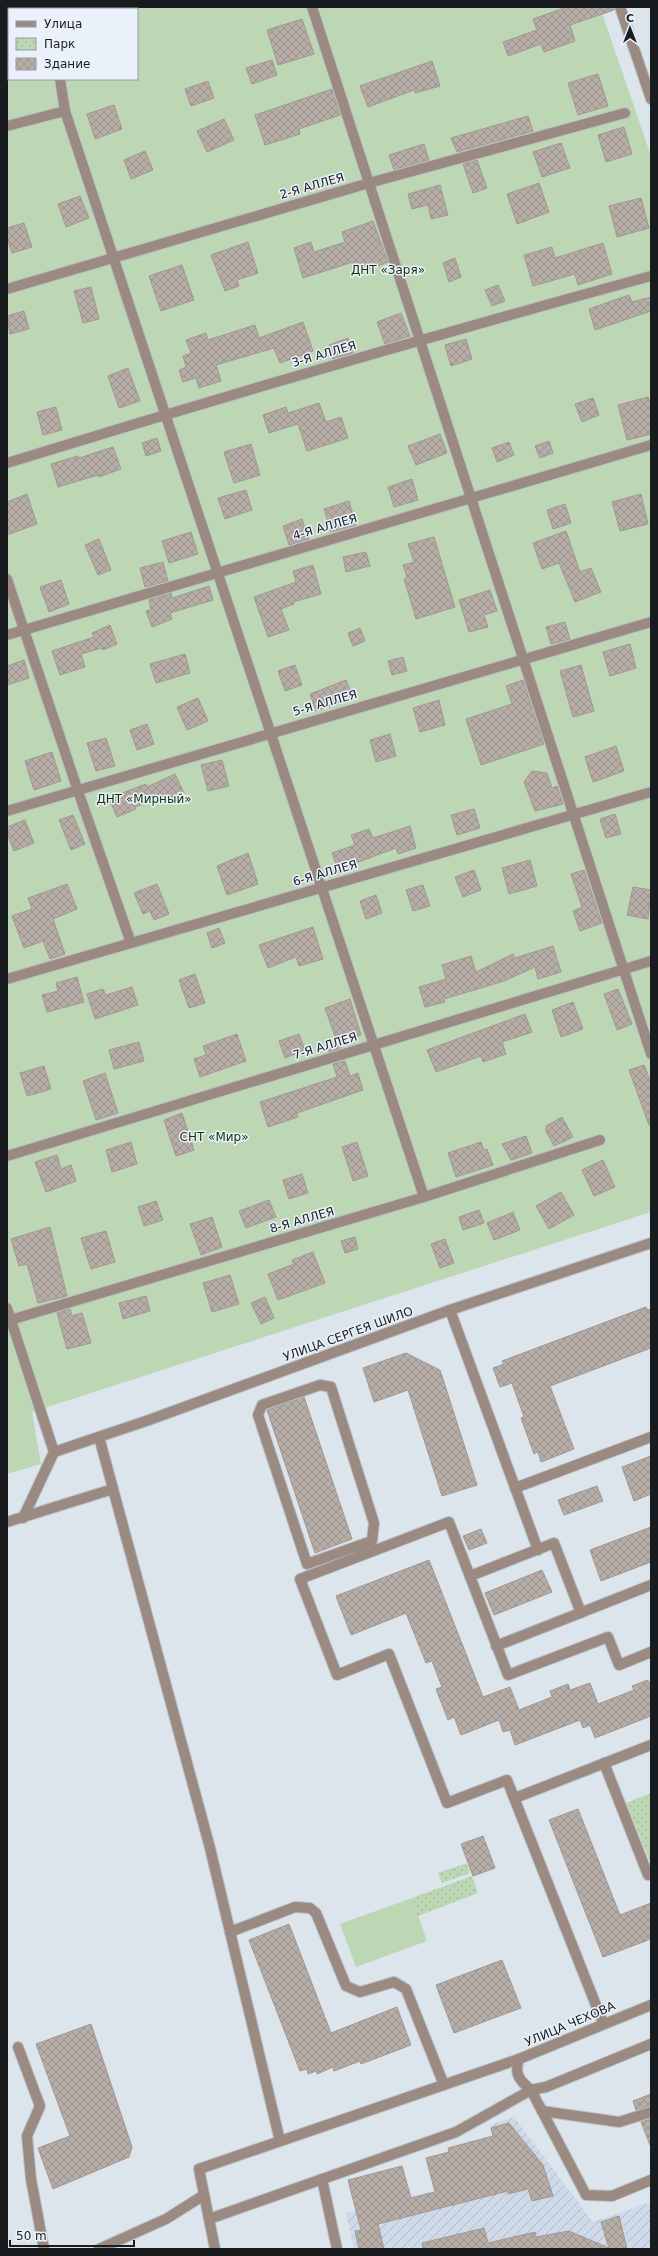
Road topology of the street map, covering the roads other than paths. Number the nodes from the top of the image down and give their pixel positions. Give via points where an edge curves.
1 (312, 7) edge
2 (620, 7) edge
3 (60, 80) edge
4 (651, 97) edge
5 (65, 111) junction
6 (625, 113) dead end
7 (7, 126) edge
8 (369, 183) junction
9 (113, 256) junction
10 (651, 276) edge
11 (7, 289) edge
12 (420, 340) junction
13 (165, 414) junction
14 (651, 445) edge
15 (7, 464) edge
16 (471, 498) junction
17 (217, 571) junction
18 (7, 579) edge
19 (651, 622) edge
20 (26, 630) junction
21 (7, 635) edge
22 (524, 660) junction
23 (270, 733) junction
24 (78, 791) junction
25 (651, 792) edge
26 (7, 811) edge
27 (573, 814) junction
28 (321, 888) junction
29 (131, 942) junction
30 (651, 961) edge
31 (624, 969) junction
32 (7, 980) edge
33 (373, 1045) junction
34 (651, 1054) edge
35 (600, 1140) dead end
36 (7, 1156) edge
37 (424, 1197) junction
38 (651, 1243) edge
39 (7, 1308) edge
40 (450, 1310) junction
41 (9, 1320) edge
42 (99, 1437) junction
43 (651, 1437) edge
44 (54, 1452) junction
45 (515, 1488) junction
46 (113, 1489) junction
47 (23, 1518) junction
48 (7, 1522) edge
49 (538, 1550) junction
50 (307, 1564) junction
51 (311, 1575) junction
52 (470, 1576) junction
53 (651, 1585) edge
54 (581, 1612) junction
55 (496, 1646) junction
56 (651, 1652) edge
57 (651, 1745) edge
58 (604, 1763) junction
59 (514, 1798) junction
60 (651, 1874) edge
61 (230, 1932) junction
62 (651, 2005) edge
63 (603, 2023) junction
64 (651, 2044) edge
65 (18, 2047) dead end
66 (519, 2059) junction
67 (444, 2085) junction
68 (531, 2090) junction
69 (542, 2111) junction
70 (651, 2112) edge
71 (280, 2141) junction
72 (322, 2179) junction
73 (651, 2180) edge
74 (204, 2195) junction
75 (209, 2219) junction
76 (44, 2249) edge
77 (99, 2249) edge
78 (215, 2249) edge
79 (337, 2249) edge

1 - 8 street
2 - 4 street
3 - 5 street
5 - 7 street
5 - 9 street
6 - 8 street, 2-Я АЛЛЕЯ
8 - 9 street, 2-Я АЛЛЕЯ
8 - 12 street
9 - 11 street, 2-Я АЛЛЕЯ
9 - 13 street
10 - 12 street, 3-Я АЛЛЕЯ
12 - 13 street, 3-Я АЛЛЕЯ
12 - 16 street
13 - 15 street, 3-Я АЛЛЕЯ
13 - 17 street
14 - 16 street, 4-Я АЛЛЕЯ
16 - 17 street, 4-Я АЛЛЕЯ
16 - 22 street
17 - 20 street, 4-Я АЛЛЕЯ
17 - 23 street
18 - 20 street
19 - 22 street, 5-Я АЛЛЕЯ
20 - 21 street, 4-Я АЛЛЕЯ
20 - 24 street
22 - 23 street, 5-Я АЛЛЕЯ
22 - 27 street
23 - 24 street, 5-Я АЛЛЕЯ
23 - 28 street
24 - 26 street, 5-Я АЛЛЕЯ
24 - 29 street
25 - 27 street, 6-Я АЛЛЕЯ
27 - 28 street, 6-Я АЛЛЕЯ
27 - 31 street
28 - 29 street, 6-Я АЛЛЕЯ
28 - 33 street
29 - 32 street, 6-Я АЛЛЕЯ
30 - 31 street, 7-Я АЛЛЕЯ
31 - 33 street, 7-Я АЛЛЕЯ
31 - 34 street
33 - 36 street, 7-Я АЛЛЕЯ
33 - 37 street
35 - 37 street, 8-Я АЛЛЕЯ
37 - 41 street, 8-Я АЛЛЕЯ
38 - 40 street, УЛИЦА СЕРГЕЯ ШИЛО
39 - 41 street
40 - 42 street, УЛИЦА СЕРГЕЯ ШИЛО
40 - 45 street
41 - 44 street
42 - 44 street, УЛИЦА СЕРГЕЯ ШИЛО
42 - 46 street
43 - 45 street
44 - 47 street
45 - 49 street
46 - 47 street
46 - 61 street
47 - 48 street
49 - 52 street
49 - 54 street via 554,1543
50 - 50 street via 258,1415 262,1405 320,1385 331,1387 374,1524 372,1541
50 - 51 street
51 - 52 street via 449,1522
51 - 59 street via 300,1579 337,1675 389,1654 447,1803 507,1780
52 - 55 street
53 - 54 street
54 - 55 street
55 - 56 street via 508,1675 608,1637 619,1665
57 - 58 street
58 - 59 street
58 - 60 street via 648,1875
59 - 63 street
61 - 67 street via 294,1907 306,1906 313,1910 346,1986 360,1992 394,1982 406,1989
61 - 71 street
62 - 63 street, УЛИЦА ЧЕХОВА
63 - 66 street, УЛИЦА ЧЕХОВА
64 - 68 street
65 - 76 street via 40,2106 27,2136 31,2179
66 - 67 street
66 - 68 street, УЛИЦА ЧЕХОВА via 516,2070 520,2081
67 - 71 street
68 - 69 street, УЛИЦА ЧЕХОВА
68 - 72 street via 456,2132
69 - 70 street via 619,2122
69 - 73 street, УЛИЦА ЧЕХОВА via 586,2195 612,2196
71 - 74 street via 199,2169
72 - 75 street
72 - 79 street
74 - 75 street
74 - 77 street via 166,2219
75 - 78 street

